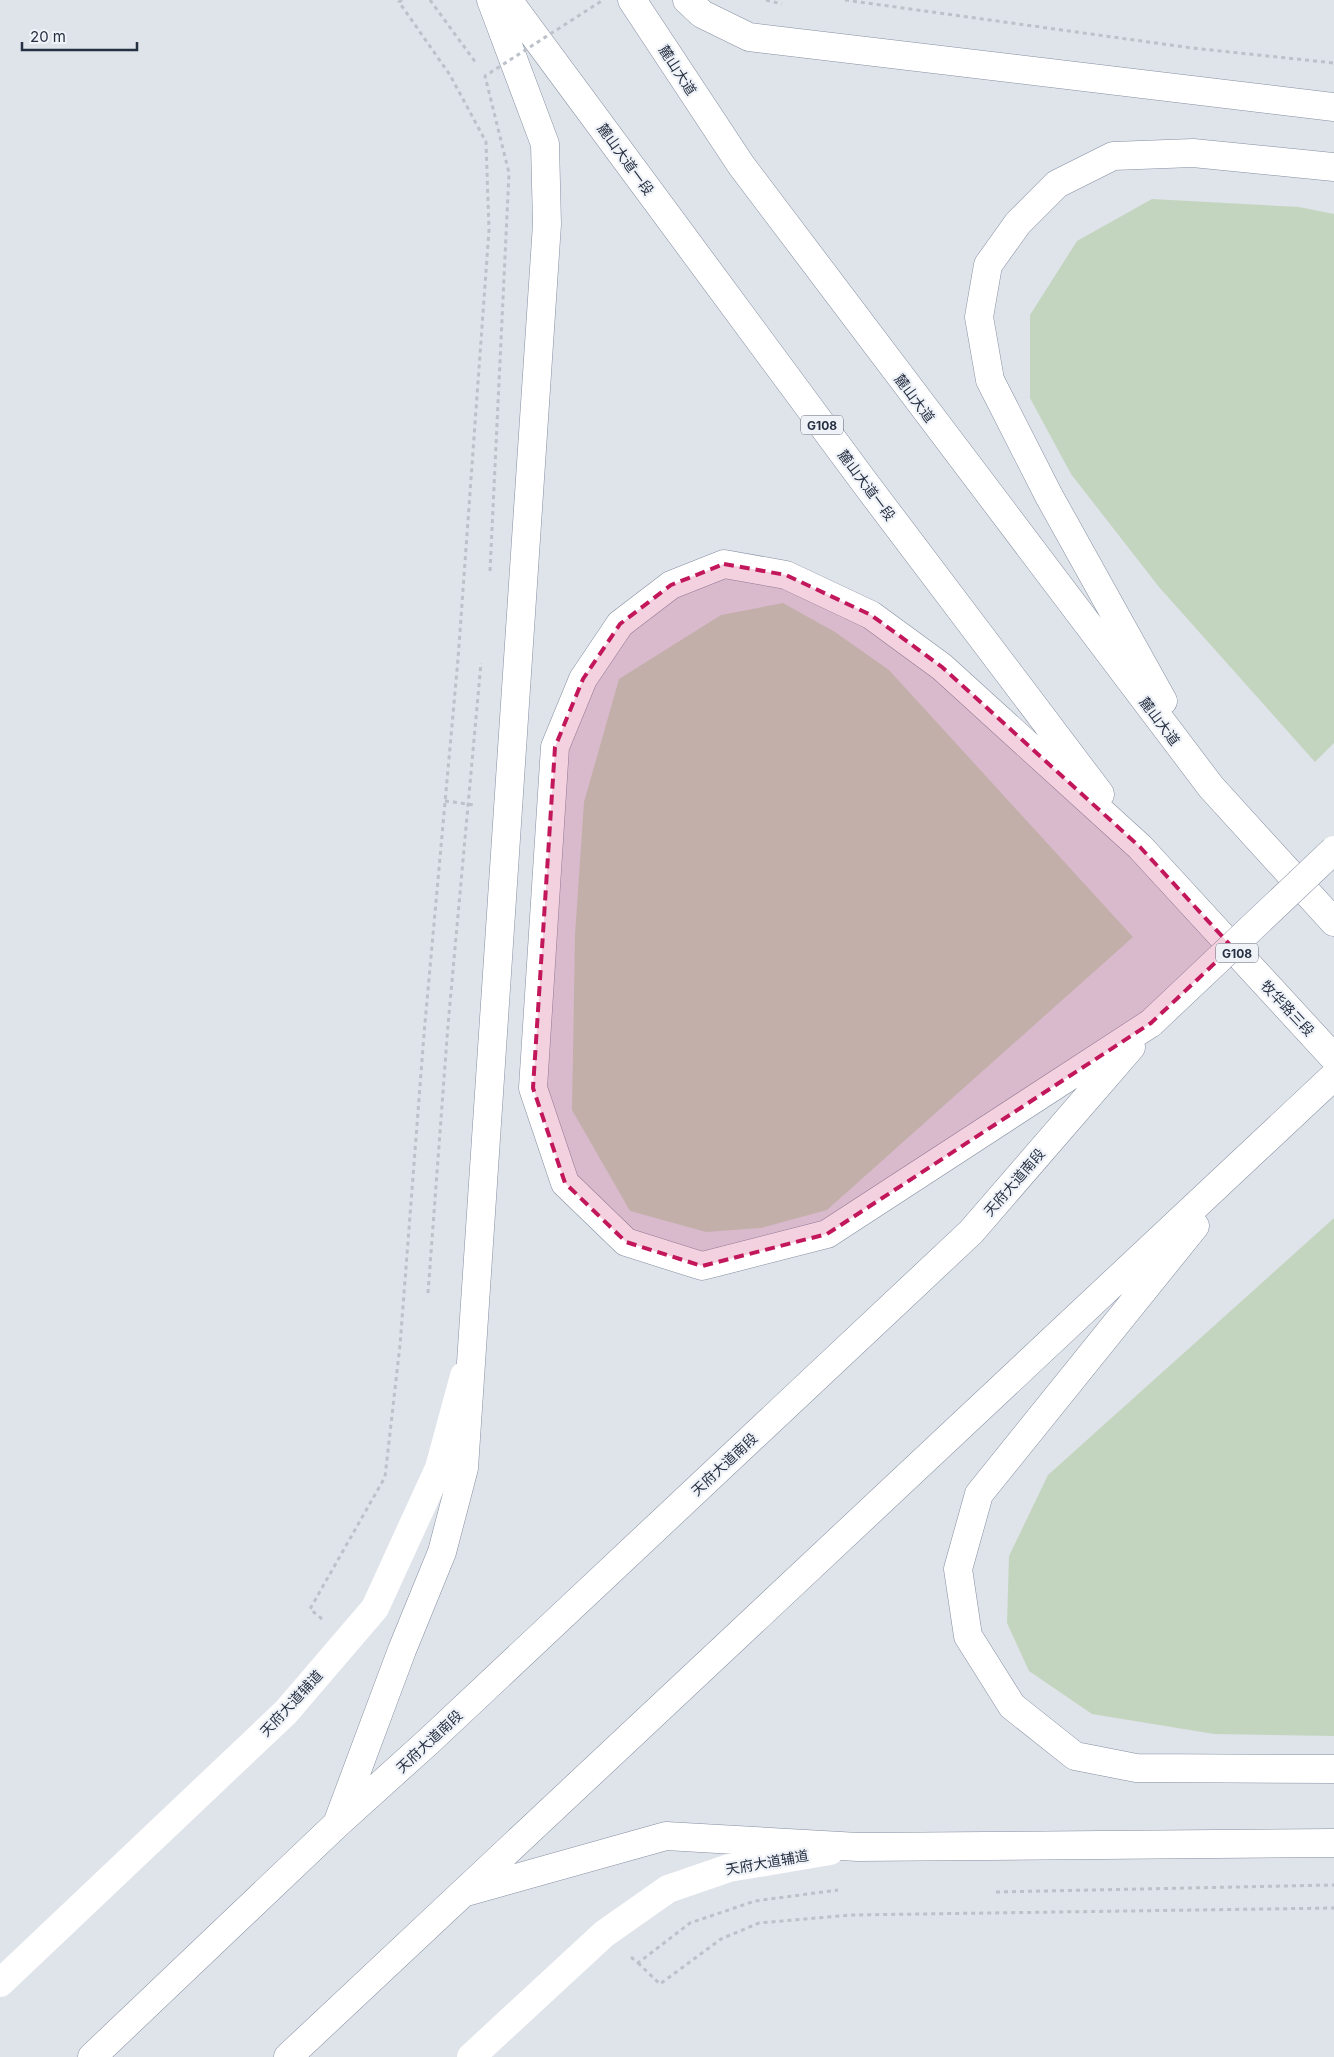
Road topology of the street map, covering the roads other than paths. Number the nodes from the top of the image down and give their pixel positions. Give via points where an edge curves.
1 (491, 0) edge
2 (508, 0) edge
3 (632, 0) edge
4 (687, 0) edge
5 (1334, 108) edge
6 (1334, 167) edge
7 (1211, 787) junction
8 (1140, 847) junction
9 (1334, 850) edge
10 (1334, 922) edge
11 (1151, 1023) junction
12 (1334, 1058) edge
13 (1334, 1076) edge
14 (1259, 1147) junction
15 (471, 1348) junction
16 (1334, 1769) edge
17 (337, 1824) junction
18 (1334, 1843) edge
19 (858, 1847) junction
20 (462, 1893) junction
21 (0, 1983) edge
22 (92, 2057) edge
23 (288, 2057) edge
24 (472, 2057) edge

1 - 15 main road via 545,144 547,224
2 - 8 main road, 麓山大道一段 / G108 via 853,467
3 - 7 main road, 麓山大道 via 740,165
4 - 5 main road via 702,14 749,37
6 - 7 main road via 1193,152 1113,156 1057,184 1018,223 988,265 979,317 990,380 1049,496
7 - 10 main road
8 - 11 main road via 942,667 870,616 786,575 724,564 671,585 620,624 583,679 555,747 533,1088 565,1183 626,1242 702,1266 827,1234
8 - 12 main road, 牧华路三段 / G108
9 - 11 main road, 天府大道南段, bridge
11 - 17 main road, 天府大道南段 via 971,1232 444,1728
13 - 14 main road
14 - 16 main road via 979,1494 958,1569 968,1636 1012,1706 1075,1756 1136,1768
14 - 20 main road
15 - 17 main road via 464,1468 442,1552
15 - 21 main road, 天府大道辅道 via 439,1468 375,1608 286,1712
17 - 22 main road, 天府大道南段
18 - 19 main road
19 - 20 main road via 666,1836
19 - 24 main road, 天府大道辅道 via 730,1868 668,1889 604,1934
20 - 23 main road

